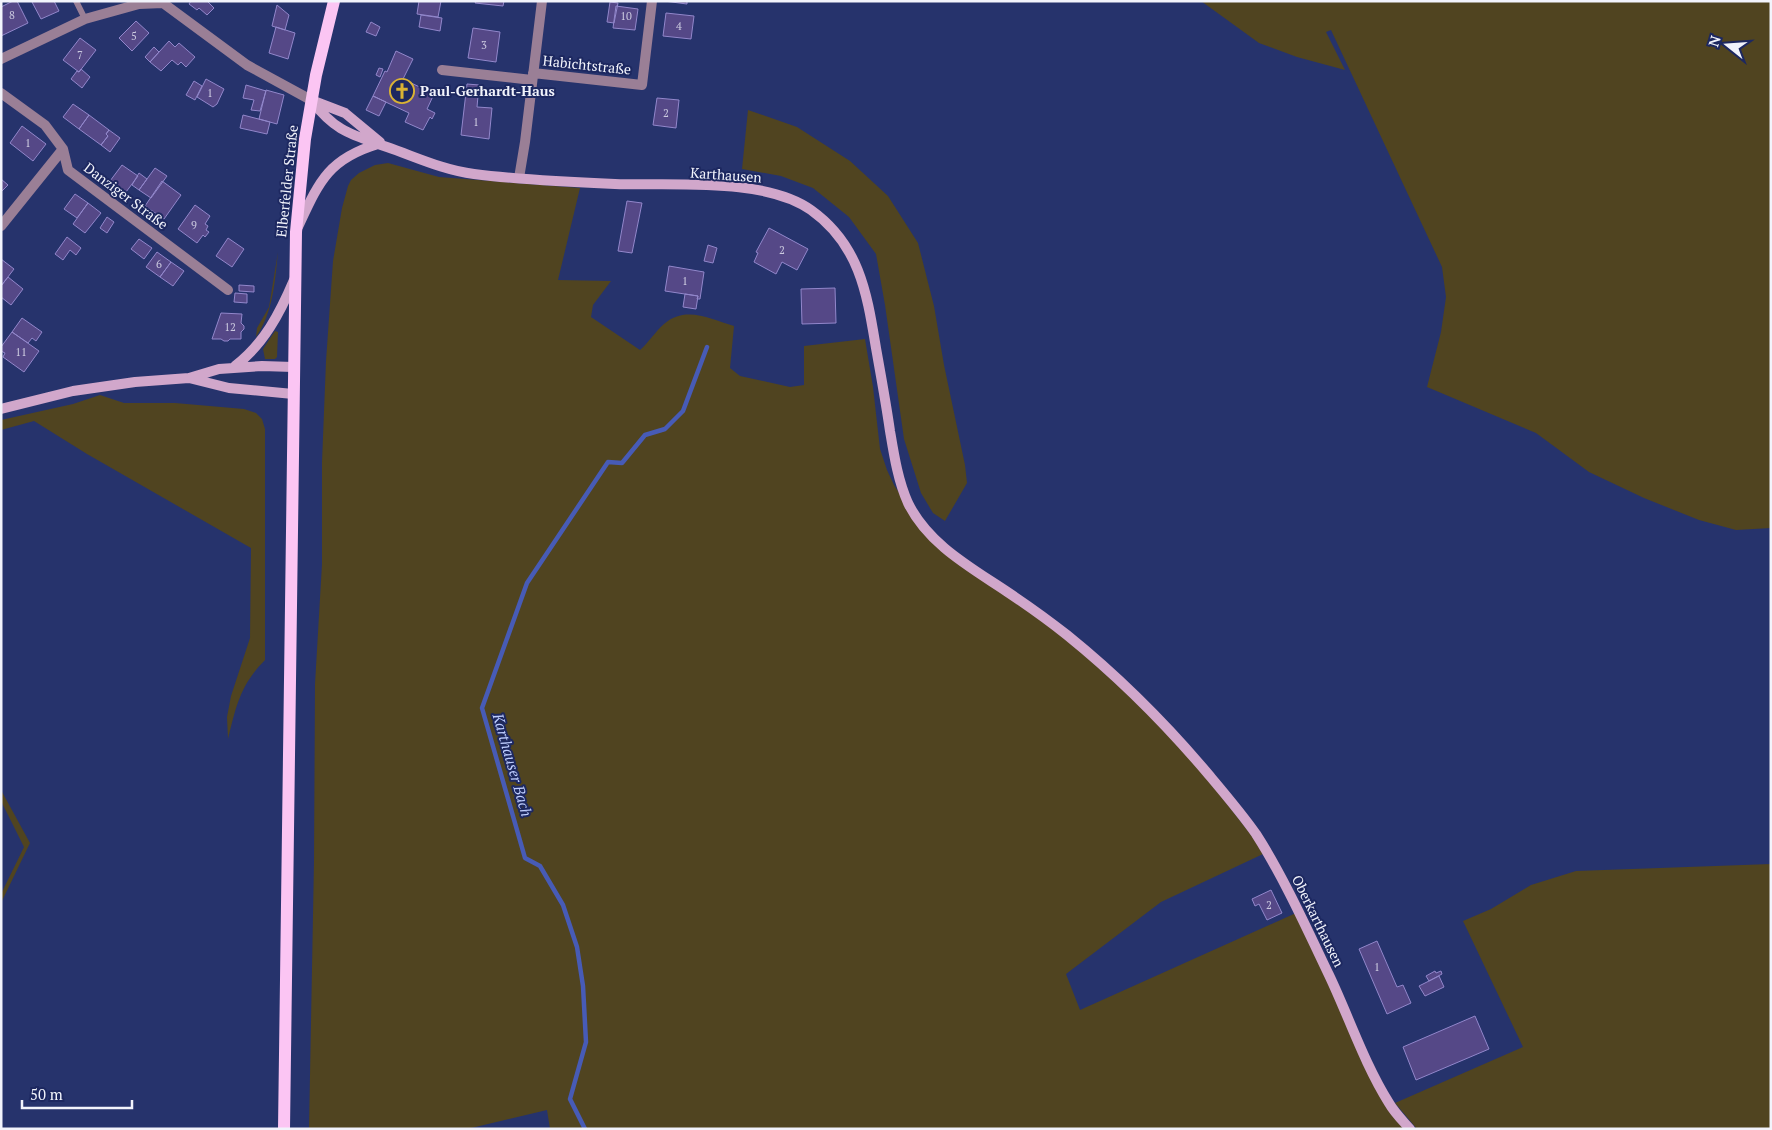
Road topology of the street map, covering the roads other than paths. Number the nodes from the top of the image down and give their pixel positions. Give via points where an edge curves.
1 (76, 1) edge
2 (334, 1) edge
3 (542, 1) edge
4 (652, 1) edge
5 (164, 2) edge
6 (85, 19) junction
7 (1, 59) edge
8 (442, 70) dead end
9 (533, 77) junction
10 (1, 92) edge
11 (311, 100) junction
12 (381, 145) junction
13 (62, 149) junction
14 (519, 178) junction
15 (1, 226) edge
16 (296, 232) junction
17 (295, 279) junction
18 (228, 290) dead end
19 (235, 366) junction
20 (293, 367) junction
21 (188, 378) junction
22 (293, 394) junction
23 (1, 409) edge
24 (1178, 740) joint
25 (284, 1129) edge
26 (1410, 1129) edge

1 - 6 lane
2 - 11 main road, Elberfelder Straße
3 - 9 street
4 - 9 street, Habichtstraße via 642,85
5 - 6 street via 139,4
5 - 11 street via 247,65
6 - 7 street
8 - 9 street
9 - 14 street
10 - 13 street, Danziger Straße via 46,125
11 - 12 main road, Karthausen via 345,114
11 - 12 main road, Karthausen via 340,129
11 - 16 main road, Elberfelder Straße
12 - 14 main road, Karthausen via 450,169
12 - 16 main road via 342,159 328,173
13 - 15 street
13 - 18 street, Danziger Straße via 68,170
14 - 24 main road, Karthausen via 769,191 808,208 830,225 859,271 868,296 892,444 900,483 909,505 926,529 958,559 1065,633 1128,688
16 - 17 main road, Elberfelder Straße
17 - 19 main road via 264,338
17 - 20 main road, Elberfelder Straße
19 - 20 main road
19 - 21 main road
20 - 22 main road, Elberfelder Straße
21 - 22 main road via 229,388
21 - 23 main road via 94,387
22 - 25 main road, Elberfelder Straße
24 - 26 main road, Oberkarthausen via 1255,833 1329,974 1390,1106

